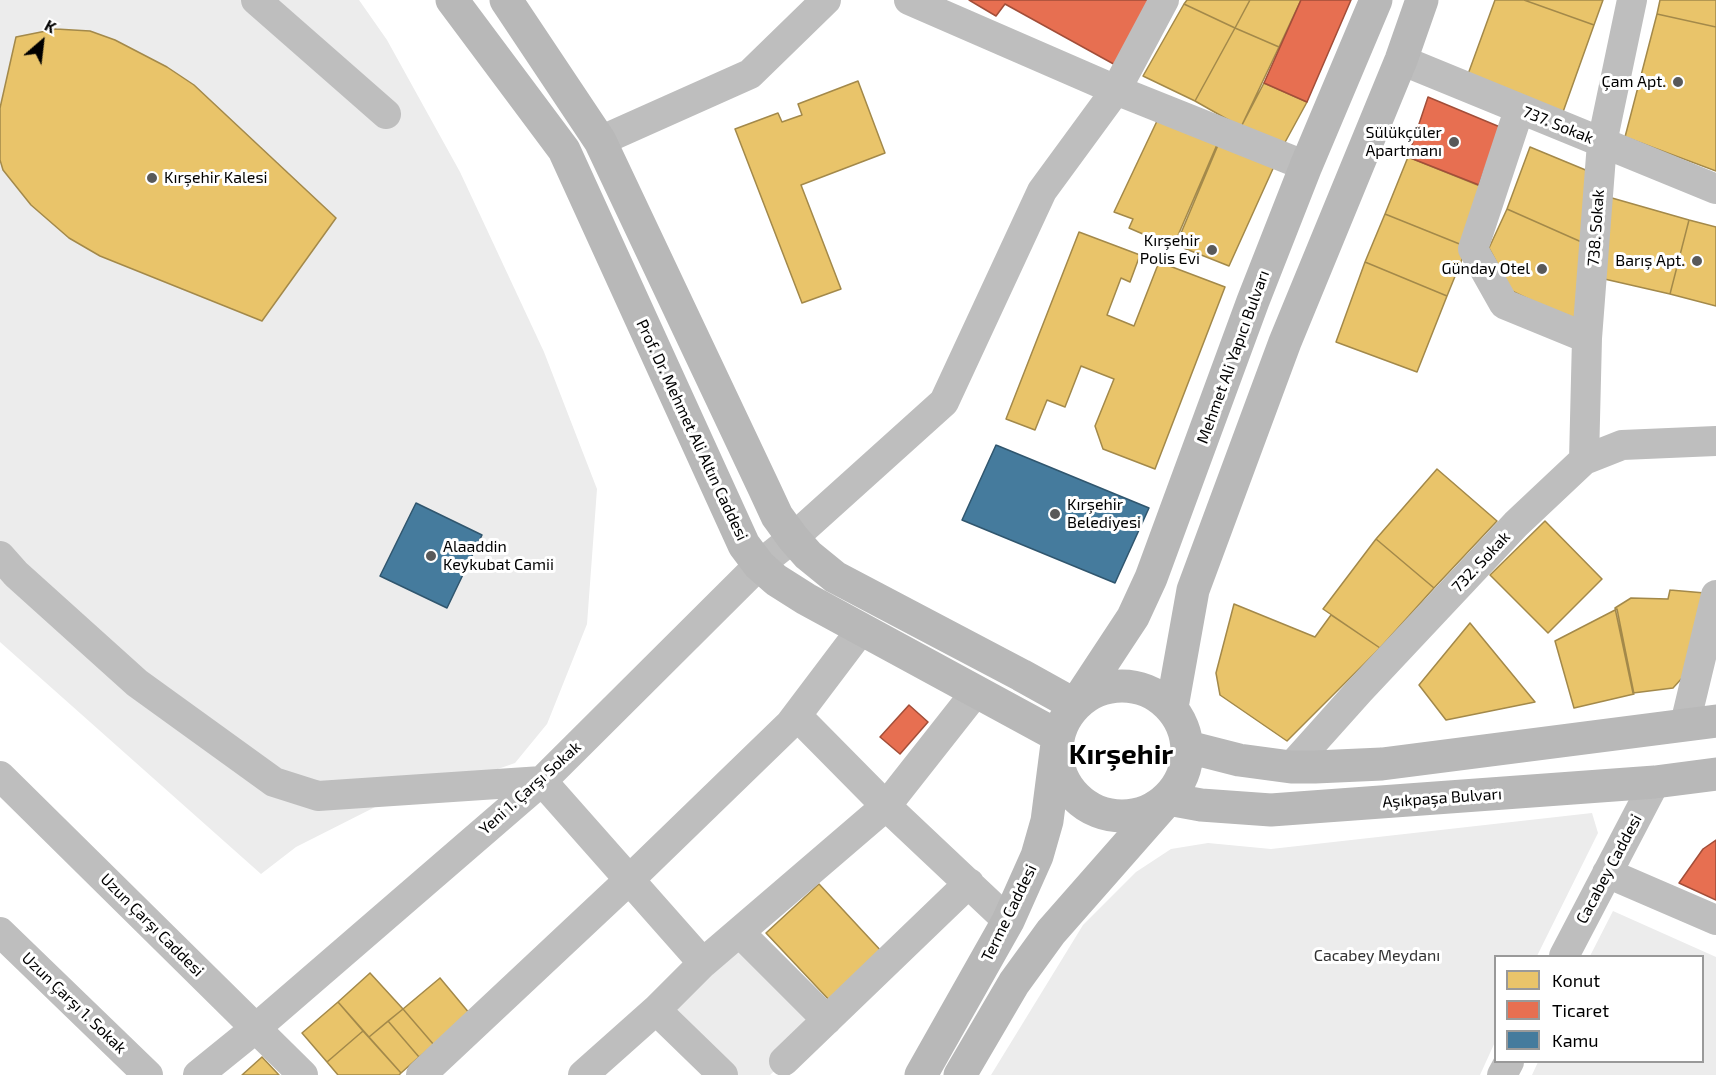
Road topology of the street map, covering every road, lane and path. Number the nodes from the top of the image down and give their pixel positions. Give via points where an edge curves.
1 (256, 0) edge
2 (452, 0) edge
3 (506, 0) edge
4 (826, 0) edge
5 (909, 0) edge
6 (1164, 0) edge
7 (1376, 0) edge
8 (1422, 0) edge
9 (1632, 0) edge
10 (1401, 60) junction
11 (1116, 90) junction
12 (1519, 110) junction
13 (386, 114) dead end
14 (600, 141) junction
15 (1602, 143) junction
16 (1306, 166) junction
17 (1716, 189) edge
18 (1587, 338) junction
19 (1716, 441) edge
20 (1584, 460) junction
21 (793, 538) junction
22 (0, 556) edge
23 (759, 565) junction
24 (1716, 595) edge
25 (861, 630) junction
26 (975, 693) junction
27 (1075, 705) junction
28 (1172, 707) junction
29 (797, 716) junction
30 (1700, 723) edge
31 (1058, 736) junction
32 (1188, 747) junction
33 (1291, 767) junction
34 (1716, 774) edge
35 (0, 776) edge
36 (542, 781) junction
37 (1655, 782) junction
38 (1168, 799) junction
39 (886, 806) junction
40 (1607, 873) junction
41 (629, 880) junction
42 (969, 883) junction
43 (1716, 920) edge
44 (1008, 921) junction
45 (0, 932) edge
46 (739, 932) junction
47 (1565, 955) edge
48 (703, 963) junction
49 (656, 1010) junction
50 (827, 1020) junction
51 (256, 1028) junction
52 (784, 1070) edge
53 (148, 1075) edge
54 (198, 1075) edge
55 (303, 1075) edge
56 (421, 1075) edge
57 (583, 1075) edge
58 (723, 1075) edge
59 (921, 1075) edge
60 (960, 1075) edge

1 - 13 street
2 - 23 main road, Prof. Dr. Mehmet Ali Altın Caddesi via 564,150 744,545
3 - 14 main road
4 - 14 street via 750,74
5 - 11 street
6 - 11 street, Yeni 1. Çarşı Sokak
7 - 16 main road, Mehmet Ali Yapıcı Bulvarı
8 - 10 main road
9 - 15 street, 738. Sokak
10 - 12 street, 737. Sokak
10 - 28 main road via 1285,342 1193,590
11 - 16 street
11 - 21 street, Yeni 1. Çarşı Sokak via 1042,191 944,402
12 - 15 street, 737. Sokak
12 - 18 street via 1473,249 1504,304
14 - 21 main road via 777,516
15 - 17 street, 737. Sokak
15 - 18 street, 738. Sokak
16 - 27 main road, Mehmet Ali Yapıcı Bulvarı via 1151,578 1133,617
18 - 20 street, 738. Sokak
19 - 20 street, 732. Sokak via 1622,445
20 - 33 street, 732. Sokak via 1516,524
21 - 23 street, Yeni 1. Çarşı Sokak
21 - 27 main road via 835,576
22 - 36 street via 137,682 274,782 318,796
23 - 25 main road, Prof. Dr. Mehmet Ali Altın Caddesi via 776,580
23 - 36 street, Yeni 1. Çarşı Sokak
24 - 30 street
25 - 26 main road, Prof. Dr. Mehmet Ali Altın Caddesi
25 - 29 street
26 - 31 main road, Prof. Dr. Mehmet Ali Altın Caddesi
26 - 39 street
27 - 28 main road via 1092,692 1134,686 1155,694
27 - 31 main road
28 - 32 main road via 1183,726
29 - 39 street
29 - 41 street
30 - 33 main road via 1382,764
31 - 38 main road via 1057,757 1062,777 1074,795 1090,808 1130,816
31 - 44 main road, Terme Caddesi via 1047,821 1037,856
32 - 33 main road
32 - 38 main road via 1187,766
34 - 37 main road, Aşıkpaşa Bulvarı
35 - 51 street, Uzun Çarşı Caddesi
36 - 41 street
36 - 51 street, Yeni 1. Çarşı Sokak
37 - 38 main road, Aşıkpaşa Bulvarı via 1271,810 1201,806
37 - 40 street, Cacabey Caddesi
38 - 60 main road via 1051,932 1014,983
39 - 42 street
39 - 46 street
40 - 43 street
40 - 47 street, Cacabey Caddesi
41 - 48 street
41 - 56 street
42 - 44 street
42 - 50 street
44 - 59 main road, Terme Caddesi
45 - 53 street, Uzun Çarşı 1. Sokak
46 - 48 street
46 - 50 street
48 - 49 street
49 - 57 street
49 - 58 street
50 - 52 street
51 - 54 street, Yeni 1. Çarşı Sokak
51 - 55 street, Uzun Çarşı Caddesi

